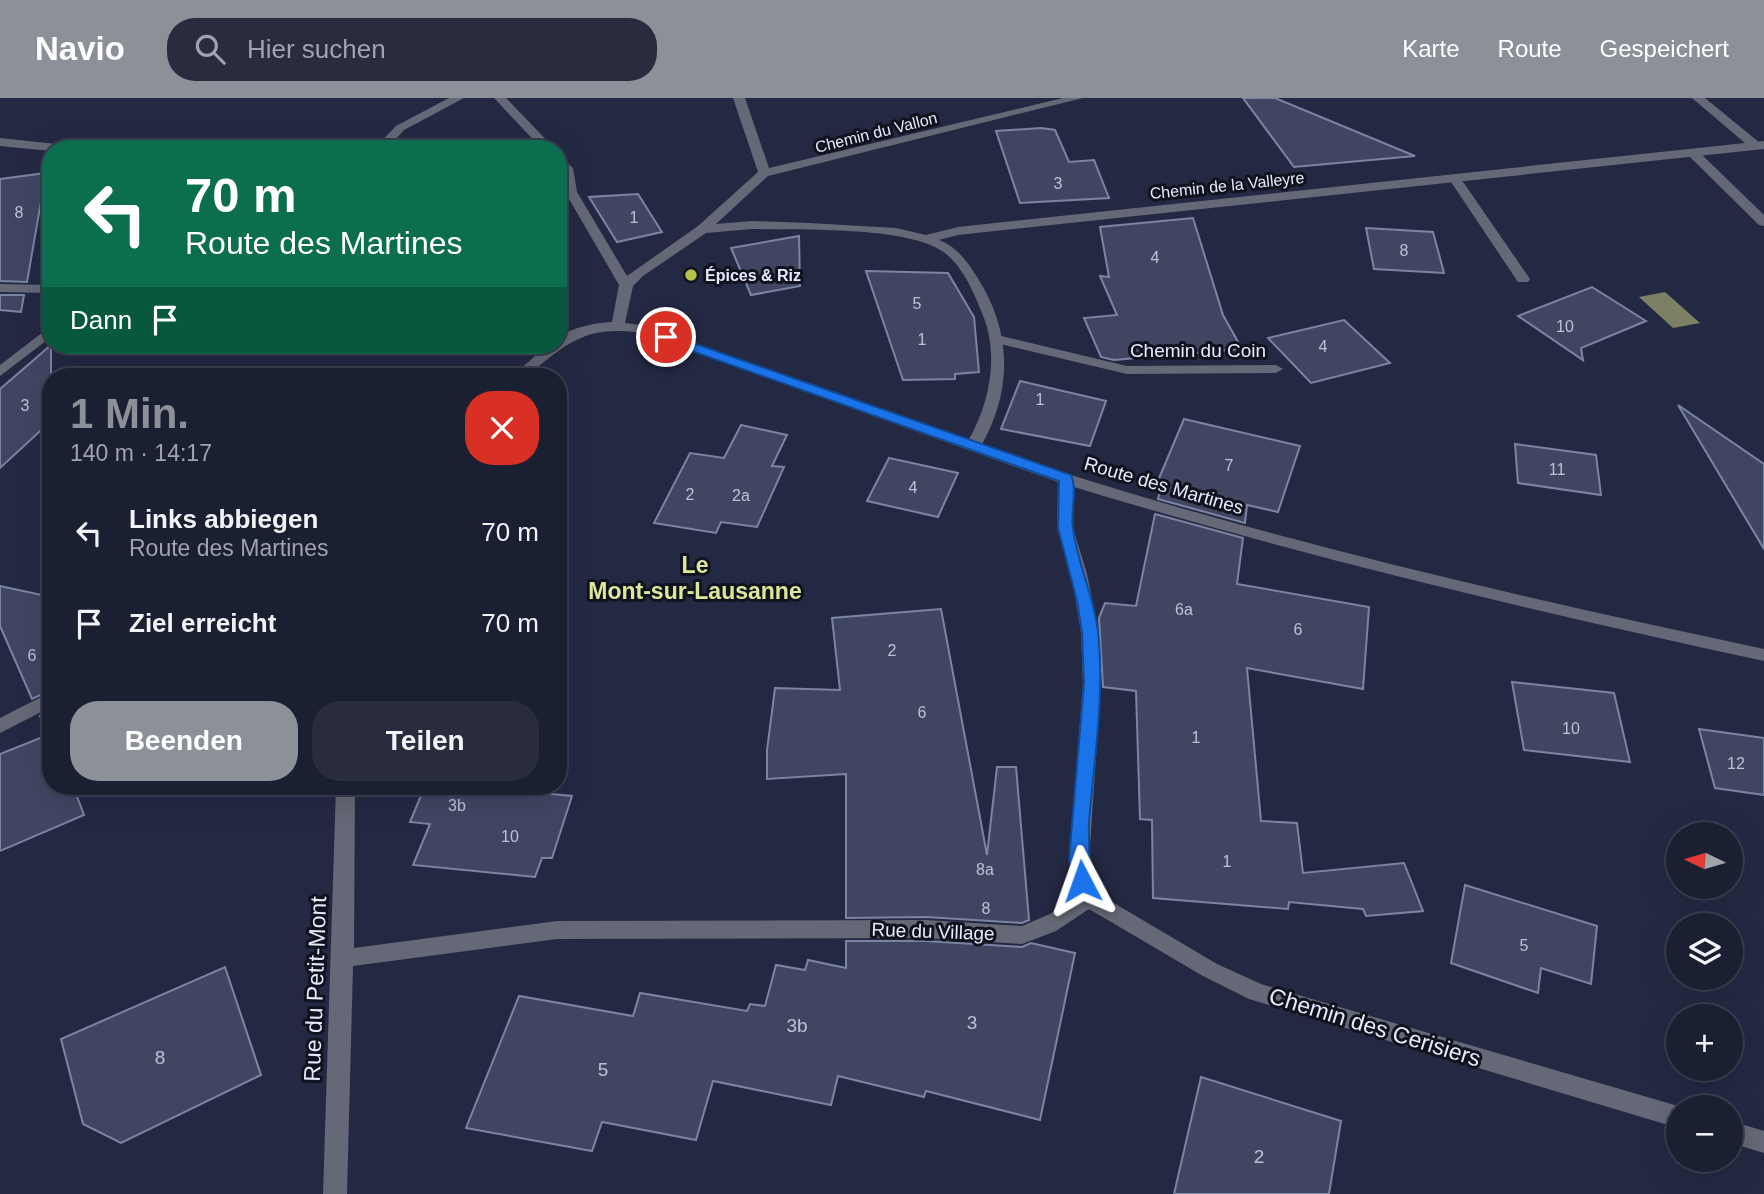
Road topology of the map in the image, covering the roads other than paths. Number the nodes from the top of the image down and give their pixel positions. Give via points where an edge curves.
1 (458, 98) edge
2 (500, 98) edge
3 (739, 98) edge
4 (1077, 98) edge
5 (1698, 98) edge
6 (389, 140) edge
7 (540, 140) edge
8 (0, 142) edge
9 (1760, 146) edge
10 (42, 147) edge
11 (1694, 154) junction
12 (764, 173) junction
13 (1455, 179) junction
14 (567, 194) edge
15 (1764, 222) edge
16 (703, 229) junction
17 (926, 239) junction
18 (1523, 279) dead end
19 (626, 285) junction
20 (0, 288) edge
21 (42, 289) edge
22 (618, 325) junction
23 (42, 337) edge
24 (567, 337) edge
25 (997, 340) junction
26 (544, 354) edge
27 (528, 368) edge
28 (1276, 369) dead end
29 (0, 372) edge
30 (973, 446) junction
31 (1066, 479) junction
32 (1764, 655) edge
33 (42, 704) edge
34 (0, 726) edge
35 (345, 795) edge
36 (1088, 898) junction
37 (343, 958) junction
38 (1666, 1113) edge
39 (1743, 1136) edge
40 (1764, 1142) edge
41 (335, 1194) edge

1 - 6 street via 400,128
2 - 7 street
3 - 12 street
4 - 12 street, Chemin du Vallon
5 - 9 street, Chemin de la Valleyre
8 - 10 street
9 - 11 street, Chemin de la Valleyre
11 - 13 street, Chemin de la Valleyre
11 - 15 street
12 - 16 street
13 - 17 street, Chemin de la Valleyre via 958,231
13 - 18 street
14 - 19 street
16 - 17 street, Chemin de la Valleyre via 809,227 896,232
16 - 19 street
17 - 25 street via 949,249 959,260 974,282
19 - 22 street
20 - 21 street
22 - 24 street, Route des Martines
22 - 30 street, Route des Martines via 643,329
23 - 29 street
25 - 28 street, Chemin du Coin via 1127,370
25 - 30 street via 993,399 985,428
26 - 27 street
30 - 31 street, Route des Martines
31 - 32 street, Route des Martines via 1371,564
31 - 36 street via 1065,528 1090,632 1093,683 1079,860
33 - 34 street
35 - 37 street, Rue du Petit-Mont
36 - 37 street, Rue du Village via 1054,922 1022,935 912,929 557,930
36 - 38 street, Chemin des Cerisiers via 1210,970 1257,992
37 - 41 street, Rue du Petit-Mont
39 - 40 street

